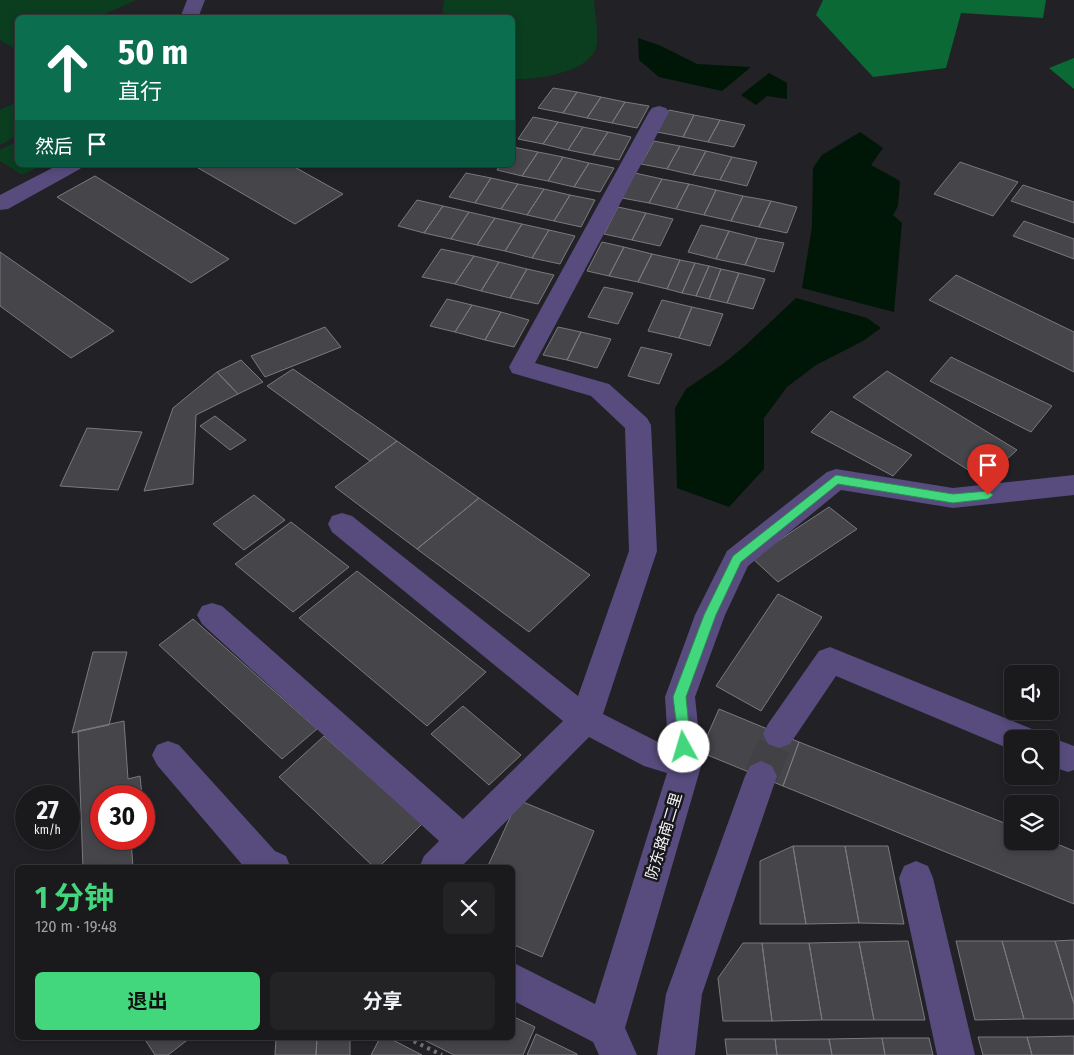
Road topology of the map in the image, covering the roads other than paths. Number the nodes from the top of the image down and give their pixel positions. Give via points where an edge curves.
1 (196, 0) edge
2 (190, 15) edge
3 (659, 112) dead end
4 (69, 167) edge
5 (0, 204) edge
6 (1074, 485) edge
7 (342, 524) dead end
8 (212, 615) dead end
9 (584, 720) junction
10 (1004, 732) edge
11 (779, 734) tunnel mouth
12 (168, 755) dead end
13 (686, 764) junction
14 (761, 776) tunnel mouth
15 (462, 840) junction
16 (267, 865) edge
17 (439, 865) edge
18 (916, 878) dead end
19 (515, 982) edge
20 (612, 1042) edge
21 (676, 1055) edge
22 (956, 1055) edge

1 - 2 street
3 - 9 street via 521,367 600,390 638,425 643,551
4 - 5 street
6 - 13 street, 防东路南二里 via 953,498 836,479 737,559 710,615 680,697
7 - 9 street
8 - 15 street
9 - 13 street via 655,756
9 - 15 street
10 - 11 street via 830,660
12 - 16 street
13 - 20 street, 防东路南二里
14 - 21 street via 684,994
15 - 17 street
18 - 22 street
19 - 20 street

